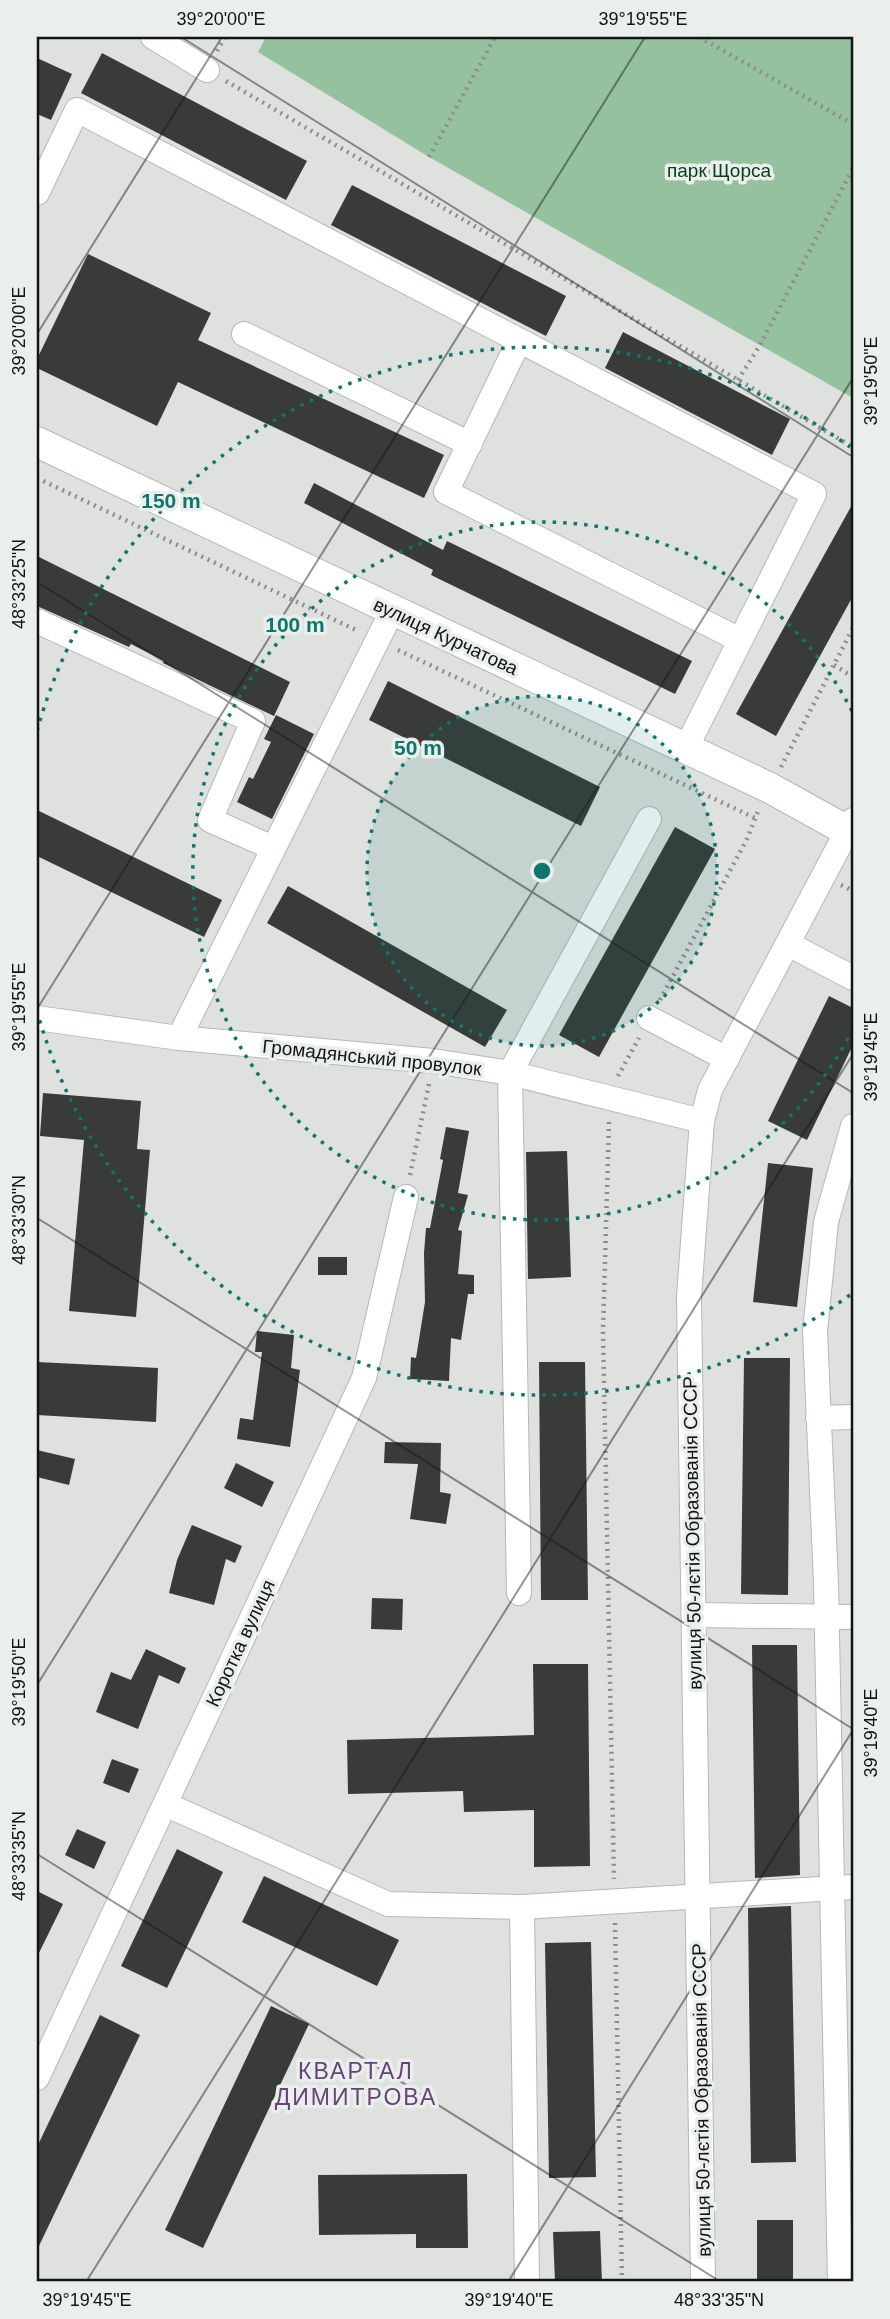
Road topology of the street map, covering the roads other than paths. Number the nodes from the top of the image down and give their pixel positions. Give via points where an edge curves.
1 (153, 37) edge
2 (207, 70) road end
3 (37, 193) edge
4 (244, 334) dead end
5 (519, 341) junction
6 (37, 442) edge
7 (470, 444) junction
8 (392, 611) junction
9 (37, 621) edge
10 (740, 640) junction
11 (686, 748) junction
12 (649, 819) dead end
13 (851, 828) edge
14 (273, 848) junction
15 (788, 944) junction
16 (853, 978) edge
17 (37, 1018) edge
18 (649, 1018) road end
19 (178, 1038) junction
20 (727, 1059) junction
21 (510, 1073) junction
22 (702, 1121) junction
23 (853, 1126) edge
24 (406, 1197) road end
25 (853, 1417) edge
26 (818, 1418) junction
27 (519, 1593) dead end
28 (694, 1615) junction
29 (826, 1616) junction
30 (853, 1617) edge
31 (165, 1804) junction
32 (843, 1887) edge
33 (698, 1896) junction
34 (522, 1907) junction
35 (37, 2078) edge
36 (527, 2282) edge
37 (704, 2282) edge
38 (840, 2282) edge

1 - 2 street
3 - 5 street via 77,110
4 - 7 street
5 - 7 street
5 - 10 street via 814,494
6 - 8 main road, вулиця Курчатова
7 - 10 street via 446,492
8 - 11 main road, вулиця Курчатова
8 - 14 street
9 - 14 street via 253,721 210,820
10 - 11 street
11 - 13 main road, вулиця Курчатова
12 - 21 street
13 - 15 street, вулиця 50-лєтія Образованія СССР
14 - 19 street
15 - 16 street
15 - 20 street, вулиця 50-лєтія Образованія СССР
17 - 19 street, Громадянський провулок
18 - 20 street
19 - 21 street, Громадянський провулок via 433,1061
20 - 22 street, вулиця 50-лєтія Образованія СССР via 710,1090
21 - 22 street, Громадянський провулок
21 - 27 street
22 - 28 street, вулиця 50-лєтія Образованія СССР via 689,1296
23 - 26 street via 826,1223 815,1331
24 - 31 street, Коротка вулиця via 364,1378
25 - 26 street
26 - 29 street
28 - 29 street
28 - 33 street, вулиця 50-лєтія Образованія СССР
29 - 30 street
29 - 32 street
31 - 34 street via 388,1904
31 - 35 street, Коротка вулиця
32 - 33 street
32 - 38 street
33 - 34 street
33 - 37 street, вулиця 50-лєтія Образованія СССР
34 - 36 street

